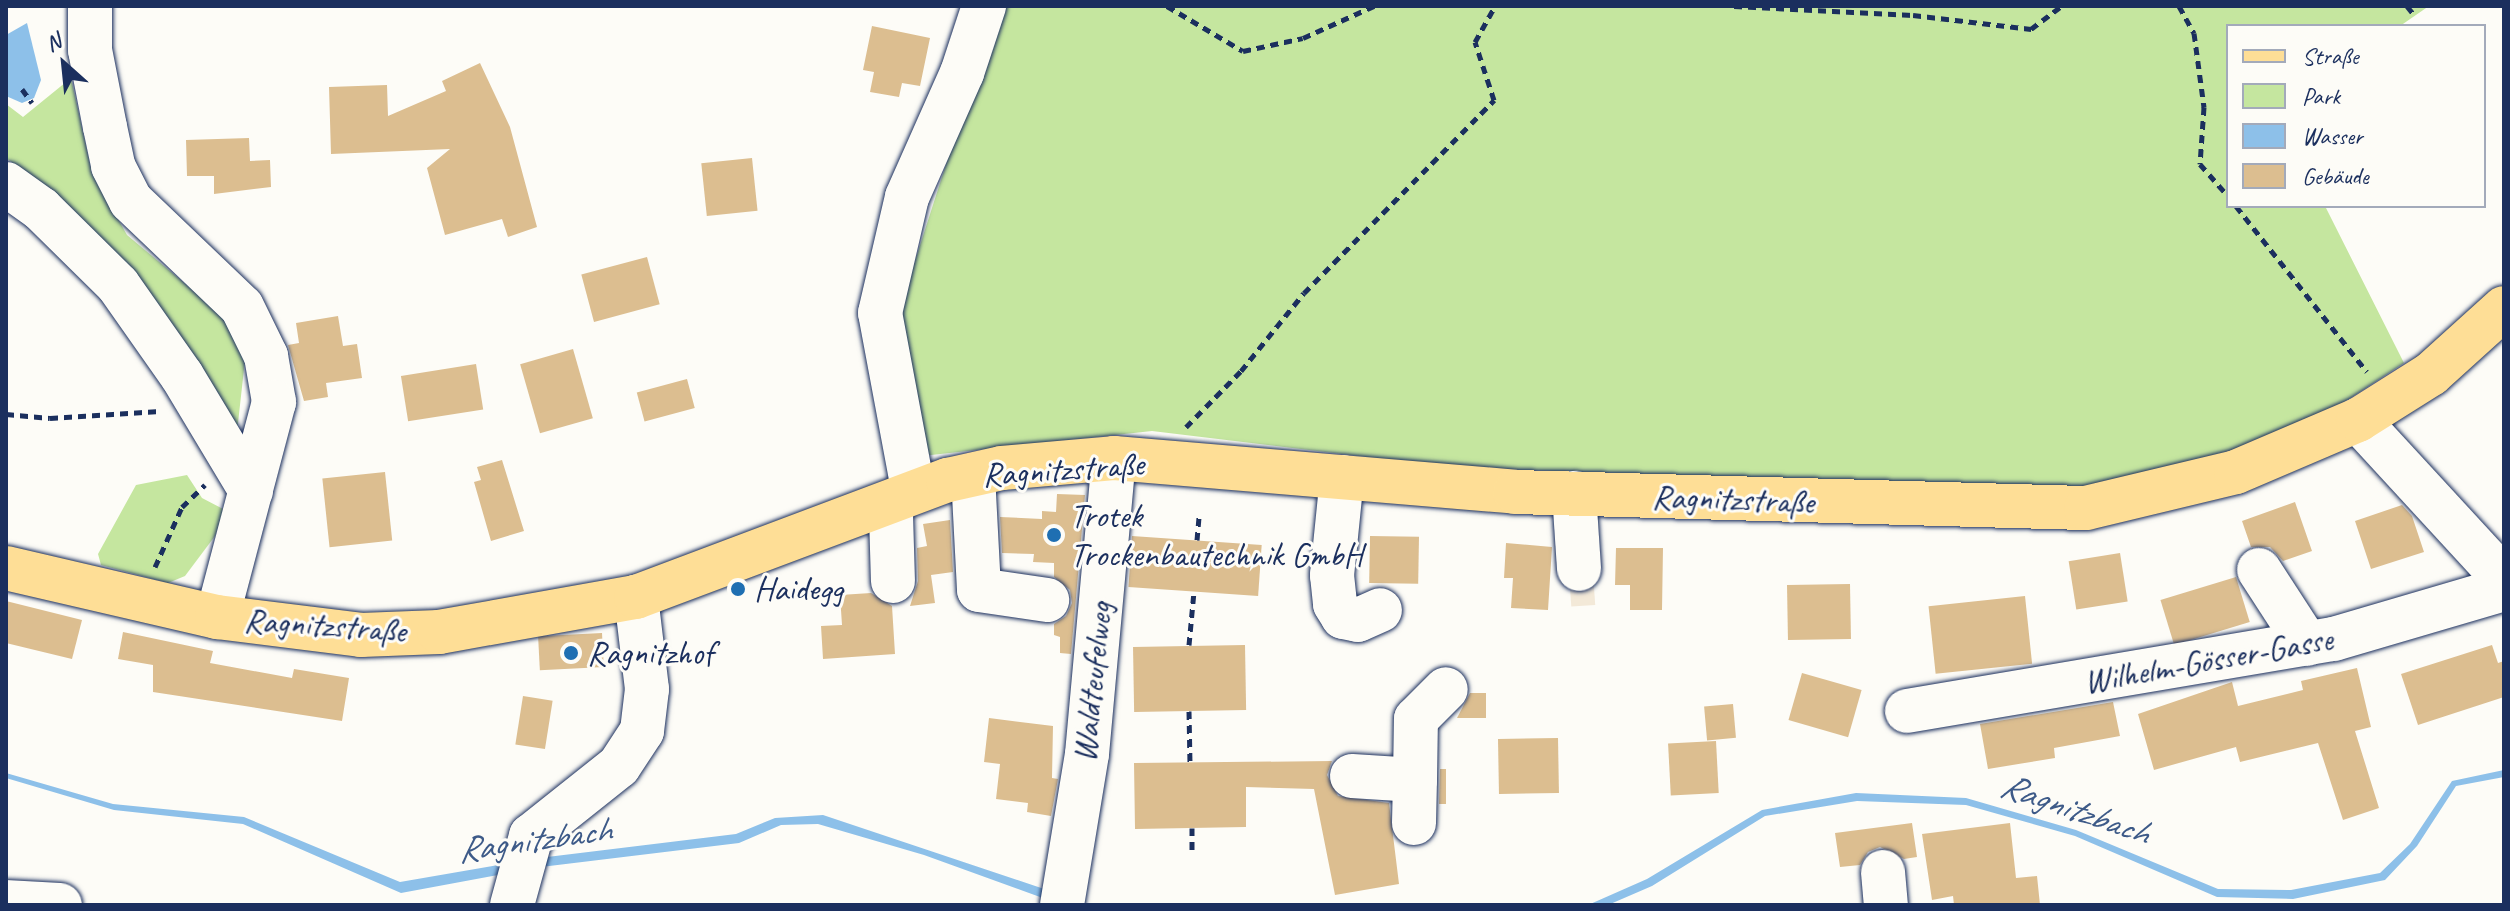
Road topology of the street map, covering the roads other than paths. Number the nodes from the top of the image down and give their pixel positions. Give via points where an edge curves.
1 (90, 6) edge
2 (984, 6) edge
3 (6, 184) edge
4 (2504, 308) edge
5 (2376, 409) junction
6 (1132, 460) junction
7 (973, 475) junction
8 (1342, 477) junction
9 (244, 480) junction
10 (1574, 493) junction
11 (902, 502) junction
12 (6, 568) edge
13 (1579, 569) dead end
14 (2259, 570) dead end
15 (2504, 579) edge
16 (893, 581) dead end
17 (2504, 589) edge
18 (636, 597) junction
19 (1047, 600) dead end
20 (1380, 610) dead end
21 (217, 617) junction
22 (2307, 644) junction
23 (1446, 689) dead end
24 (1907, 711) dead end
25 (1352, 776) dead end
26 (1415, 780) junction
27 (1414, 823) dead end
28 (514, 896) edge
29 (1063, 899) edge
30 (6, 902) edge
31 (60, 905) edge

1 - 9 street via 90,50 113,166 131,201 242,307 266,356 274,402
2 - 11 street via 962,73 907,197 880,313
3 - 9 street via 41,209 118,285
4 - 5 main road, Ragnitzstraße via 2431,374
5 - 10 main road, Ragnitzstraße via 2236,472 2086,508
5 - 15 street
6 - 7 main road, Ragnitzstraße
6 - 8 main road, Ragnitzstraße
6 - 29 street, Waldteufelweg
7 - 11 main road, Ragnitzstraße
7 - 19 street via 979,590
8 - 10 main road, Ragnitzstraße
8 - 20 street via 1332,575 1335,604 1343,617 1358,620
9 - 21 street
10 - 13 street
11 - 16 street
11 - 18 main road, Ragnitzstraße
12 - 21 main road, Ragnitzstraße
14 - 22 street
17 - 22 street, Wilhelm-Gösser-Gasse
18 - 21 main road, Ragnitzstraße via 439,632 361,635
18 - 28 street via 647,689 642,731 619,766 531,836
22 - 24 street, Wilhelm-Gösser-Gasse
23 - 26 street via 1416,719
25 - 26 street
26 - 27 street
30 - 31 street

